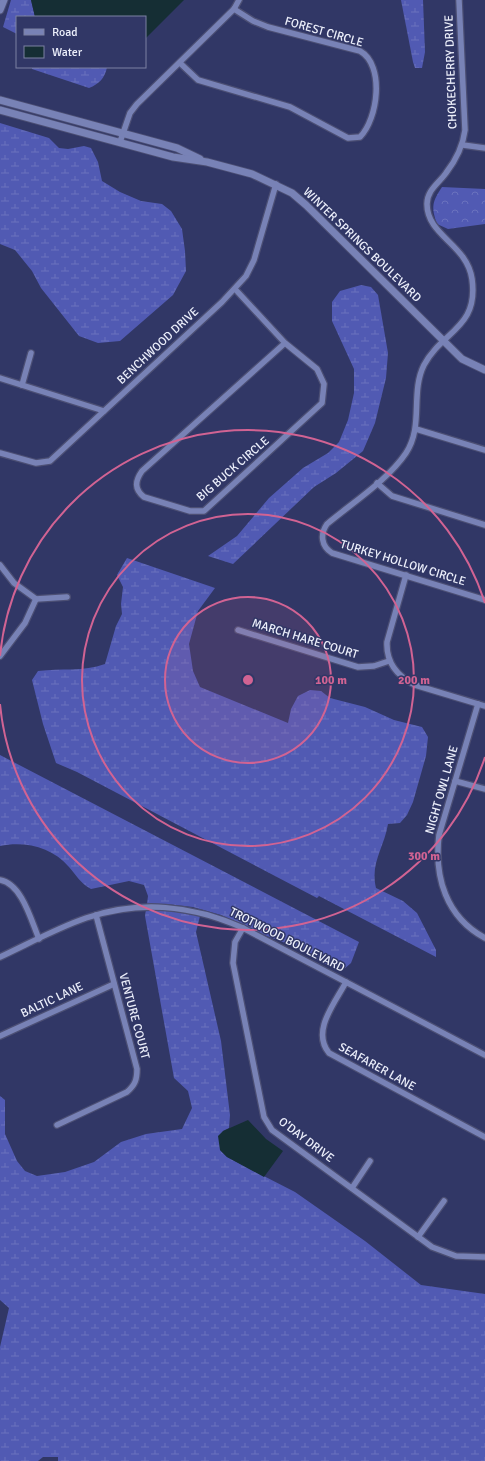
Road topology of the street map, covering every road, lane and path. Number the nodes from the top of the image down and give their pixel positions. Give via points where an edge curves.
1 (4, 0) edge
2 (239, 0) edge
3 (459, 0) edge
4 (234, 9) junction
5 (0, 10) edge
6 (180, 63) junction
7 (0, 100) edge
8 (0, 110) edge
9 (122, 133) junction
10 (120, 142) junction
11 (463, 145) junction
12 (485, 148) edge
13 (207, 162) junction
14 (276, 184) junction
15 (236, 289) junction
16 (444, 342) junction
17 (285, 343) junction
18 (31, 353) dead end
19 (485, 370) edge
20 (0, 378) edge
21 (22, 384) junction
22 (104, 411) junction
23 (416, 429) junction
24 (485, 450) edge
25 (0, 453) edge
26 (376, 483) junction
27 (485, 525) edge
28 (322, 539) joint
29 (0, 565) edge
30 (406, 575) junction
31 (67, 597) dead end
32 (36, 599) junction
33 (485, 600) edge
34 (238, 630) dead end
35 (0, 656) edge
36 (389, 661) junction
37 (478, 704) junction
38 (485, 706) edge
39 (455, 781) junction
40 (485, 789) edge
41 (0, 880) edge
42 (96, 915) junction
43 (243, 928) junction
44 (485, 938) edge
45 (39, 939) junction
46 (0, 957) edge
47 (346, 982) junction
48 (114, 984) junction
49 (0, 1036) edge
50 (485, 1055) edge
51 (58, 1125) dead end
52 (485, 1137) edge
53 (370, 1161) dead end
54 (352, 1188) junction
55 (444, 1201) dead end
56 (418, 1238) junction
57 (485, 1257) edge

1 - 5 street
2 - 4 street
3 - 11 street, CHOKECHERRY DRIVE via 465,130
4 - 6 street
4 - 6 street, FOREST CIRCLE via 268,27 367,55 375,77 376,97 366,132 360,137 348,138 290,107 198,80
6 - 9 street via 137,104 130,113
7 - 9 street, WINTER SPRINGS BOULEVARD
8 - 10 street, WINTER SPRINGS BOULEVARD
9 - 10 street
9 - 13 street, WINTER SPRINGS BOULEVARD via 177,148
10 - 13 street, WINTER SPRINGS BOULEVARD via 173,157
11 - 12 street
11 - 16 street, CHOKECHERRY DRIVE via 446,174 431,190 427,202 433,226 465,258 472,278 471,305 466,318
13 - 14 street, WINTER SPRINGS BOULEVARD via 252,174
14 - 15 street, BENCHWOOD DRIVE via 254,260
14 - 16 street, WINTER SPRINGS BOULEVARD via 306,205
15 - 17 street, BIG BUCK CIRCLE
15 - 22 street, BENCHWOOD DRIVE
16 - 19 street, WINTER SPRINGS BOULEVARD via 462,359
16 - 23 street, CHOKECHERRY DRIVE via 425,364 418,380
17 - 17 street, BIG BUCK CIRCLE via 142,471 136,488 144,497 190,511 204,511 317,409 324,393 322,377 317,369
18 - 21 street
20 - 21 street
21 - 22 street
22 - 25 street, BENCHWOOD DRIVE via 50,461 36,463
23 - 24 street
23 - 26 street, CHOKECHERRY DRIVE via 407,452
26 - 27 street via 392,496
26 - 28 street, CHOKECHERRY DRIVE via 327,524
28 - 30 street, TURKEY HOLLOW CIRCLE via 332,553
29 - 32 street via 14,583
30 - 33 street, TURKEY HOLLOW CIRCLE
30 - 36 street via 387,642
31 - 32 street
32 - 35 street via 25,623
34 - 36 street, MARCH HARE COURT via 358,667 374,666
36 - 37 street via 404,680
37 - 38 street
37 - 39 street, NIGHT OWL LANE
39 - 40 street
39 - 44 street, NIGHT OWL LANE via 439,835 438,871 442,889 452,909 461,920
41 - 45 street via 7,881 19,892
42 - 43 street, TROTWOOD BOULEVARD via 131,908 166,907 221,918
42 - 45 street, TROTWOOD BOULEVARD
42 - 48 street, VENTURE COURT
43 - 47 street, TROTWOOD BOULEVARD
43 - 54 street, O'DAY DRIVE via 235,942 233,963 264,1117 272,1130
45 - 46 street, TROTWOOD BOULEVARD
47 - 50 street, TROTWOOD BOULEVARD
47 - 52 street, SEAFARER LANE via 322,1026 321,1038 329,1053
48 - 49 street, BALTIC LANE
48 - 51 street, VENTURE COURT via 137,1069 134,1085 127,1092
53 - 54 street
54 - 56 street, O'DAY DRIVE
55 - 56 street
56 - 57 street, O'DAY DRIVE via 432,1247 456,1256

